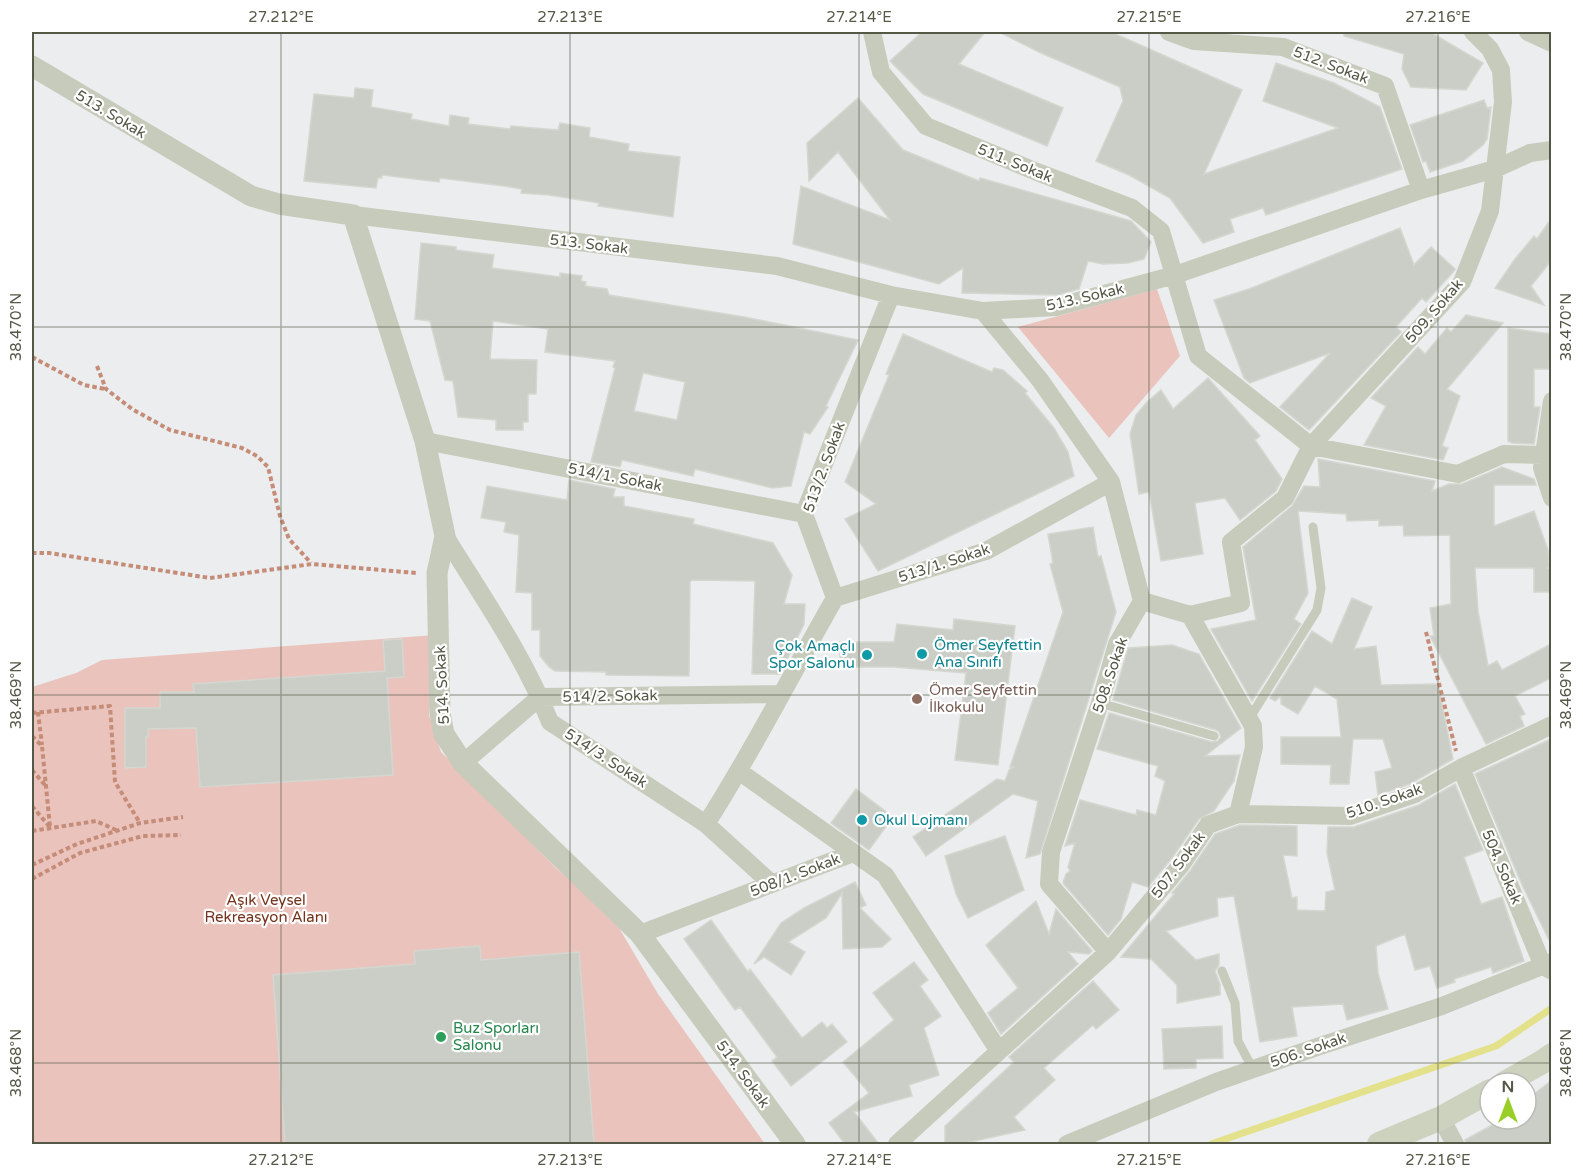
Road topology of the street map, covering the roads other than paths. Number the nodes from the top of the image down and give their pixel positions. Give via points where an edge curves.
1 (872, 32) edge
2 (1169, 32) edge
3 (1473, 32) edge
4 (1528, 32) edge
5 (1551, 42) edge
6 (32, 66) edge
7 (1551, 150) edge
8 (1495, 169) junction
9 (1421, 190) junction
10 (353, 215) junction
11 (1175, 275) junction
12 (891, 295) junction
13 (983, 311) junction
14 (1551, 401) edge
15 (425, 441) junction
16 (1311, 446) junction
17 (1543, 455) junction
18 (1111, 482) junction
19 (1551, 498) edge
20 (804, 514) junction
21 (1313, 527) dead end
22 (445, 536) junction
23 (835, 598) junction
24 (1142, 601) junction
25 (1190, 615) junction
26 (781, 694) junction
27 (540, 697) junction
28 (1100, 703) junction
29 (1249, 719) junction
30 (1551, 725) edge
31 (1214, 736) dead end
32 (463, 763) junction
33 (1461, 768) junction
34 (740, 772) junction
35 (1238, 814) junction
36 (706, 824) junction
37 (853, 853) junction
38 (772, 884) junction
39 (640, 934) junction
40 (1108, 952) junction
41 (1549, 966) edge
42 (1222, 971) dead end
43 (999, 1051) junction
44 (1551, 1055) edge
45 (1253, 1069) junction
46 (1526, 1071) edge
47 (1478, 1098) edge
48 (1441, 1118) junction
49 (795, 1144) edge
50 (897, 1144) edge
51 (1067, 1144) edge
52 (1379, 1144) edge
53 (1455, 1144) edge

1 - 11 street, 511. Sokak via 881,72 926,126 1132,208 1161,231
2 - 9 street, 512. Sokak via 1194,41 1283,46 1385,86
3 - 8 street, 509. Sokak via 1490,49 1501,70 1503,102
4 - 5 street
6 - 10 street, 513. Sokak via 251,196
7 - 8 street via 1530,153
8 - 9 street
8 - 16 street, 509. Sokak via 1490,211 1462,282
9 - 11 street
10 - 12 street, 513. Sokak via 777,266
10 - 15 street, 514. Sokak
11 - 13 street, 513. Sokak via 1056,307
11 - 16 street, 511. Sokak via 1198,356
12 - 13 street, 513. Sokak
12 - 20 street, 513/2. Sokak
13 - 18 street via 1040,380
14 - 17 street
15 - 20 street, 514/1. Sokak
15 - 22 street, 514. Sokak
16 - 17 street via 1458,474 1504,454
16 - 25 street via 1285,498 1232,542 1241,603
17 - 19 street via 1542,468
18 - 23 street, 513/1. Sokak via 986,552
18 - 24 street
20 - 23 street, 513/2. Sokak
21 - 29 lane via 1321,588 1317,610
22 - 27 street, 514/3. Sokak
22 - 32 street, 514. Sokak via 438,574 440,713 444,734
23 - 26 street
24 - 25 street
24 - 28 street, 508. Sokak via 1117,644
25 - 29 street
26 - 27 street, 514/2. Sokak
26 - 34 street
27 - 32 street, 514/2. Sokak
27 - 36 street, 514/3. Sokak via 550,722
28 - 31 lane
28 - 40 street, 508. Sokak via 1051,852 1049,884
29 - 35 street via 1254,747
30 - 33 street, 510. Sokak
32 - 39 street, 514. Sokak
33 - 35 street, 510. Sokak via 1415,794 1350,816
33 - 41 street, 504. Sokak
34 - 36 street
34 - 37 street
35 - 40 street, 507. Sokak via 1208,825 1181,865
36 - 38 street, 514/3. Sokak
37 - 38 street, 508/1. Sokak
37 - 43 street, 508/1. Sokak via 885,875
38 - 39 street, 508/1. Sokak
39 - 49 street, 514. Sokak
40 - 43 street, 507. Sokak
41 - 45 street, 506. Sokak
42 - 45 lane via 1235,1003 1238,1041
43 - 50 street, 507. Sokak
44 - 46 main road
45 - 51 street, 506. Sokak
47 - 48 main road
48 - 52 main road
48 - 53 street

